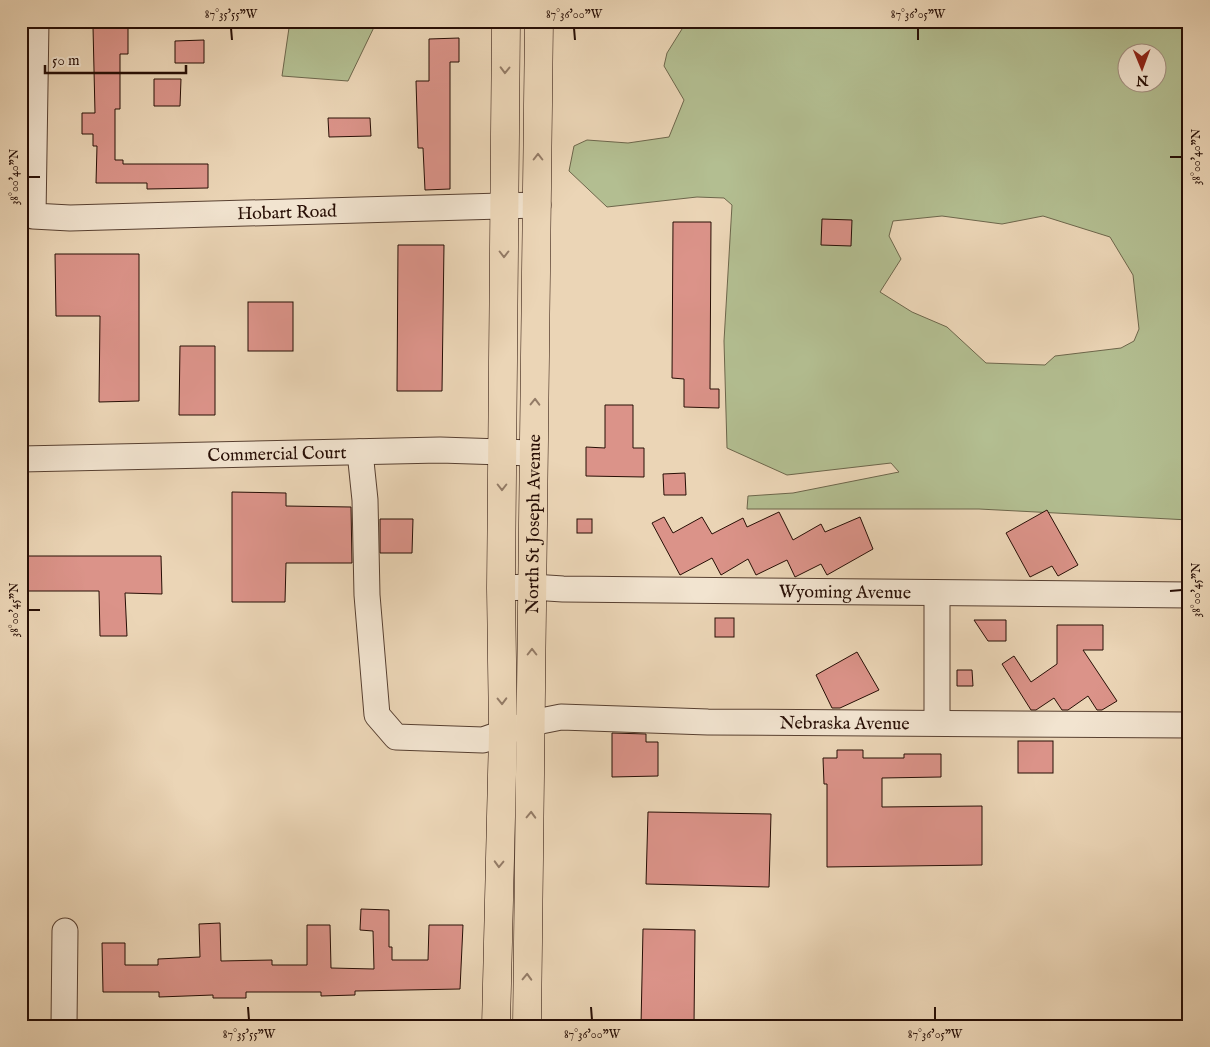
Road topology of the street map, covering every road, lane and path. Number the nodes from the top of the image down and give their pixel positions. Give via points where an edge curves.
1 (36, 21) edge
2 (506, 21) edge
3 (539, 21) edge
4 (504, 205) junction
5 (538, 205) junction
6 (360, 452) junction
7 (502, 453) junction
8 (534, 453) junction
9 (21, 459) edge
10 (532, 587) junction
11 (501, 588) junction
12 (936, 593) junction
13 (1189, 595) edge
14 (937, 722) junction
15 (531, 723) junction
16 (1189, 725) edge
17 (503, 733) junction
18 (65, 931) dead end
19 (64, 1026) edge
20 (496, 1026) edge
21 (528, 1026) edge

1 - 4 street, Hobart Road via 33,216 70,218
2 -> 4 main road, North St Joseph Avenue
5 -> 3 main road, North St Joseph Avenue
4 - 5 street, Hobart Road
4 -> 7 main road, North St Joseph Avenue
8 -> 5 main road, North St Joseph Avenue
6 - 7 street, Commercial Court via 440,450
6 - 9 street, Commercial Court
6 - 17 street, Nebraska Avenue via 377,716 396,737 483,740
7 - 8 street, Commercial Court
7 -> 11 main road, North St Joseph Avenue
8 - 10 main road, North St Joseph Avenue
10 - 11 street, Wyoming Avenue
10 - 12 street, Wyoming Avenue
15 -> 10 main road, North St Joseph Avenue
11 -> 17 main road, North St Joseph Avenue
12 - 13 street, Wyoming Avenue
12 - 14 street
14 - 15 street, Nebraska Avenue via 708,722 561,717
14 - 16 street, Nebraska Avenue
15 - 17 street, Nebraska Avenue
21 -> 15 main road, North St Joseph Avenue
17 -> 20 main road, North St Joseph Avenue
18 - 19 street

